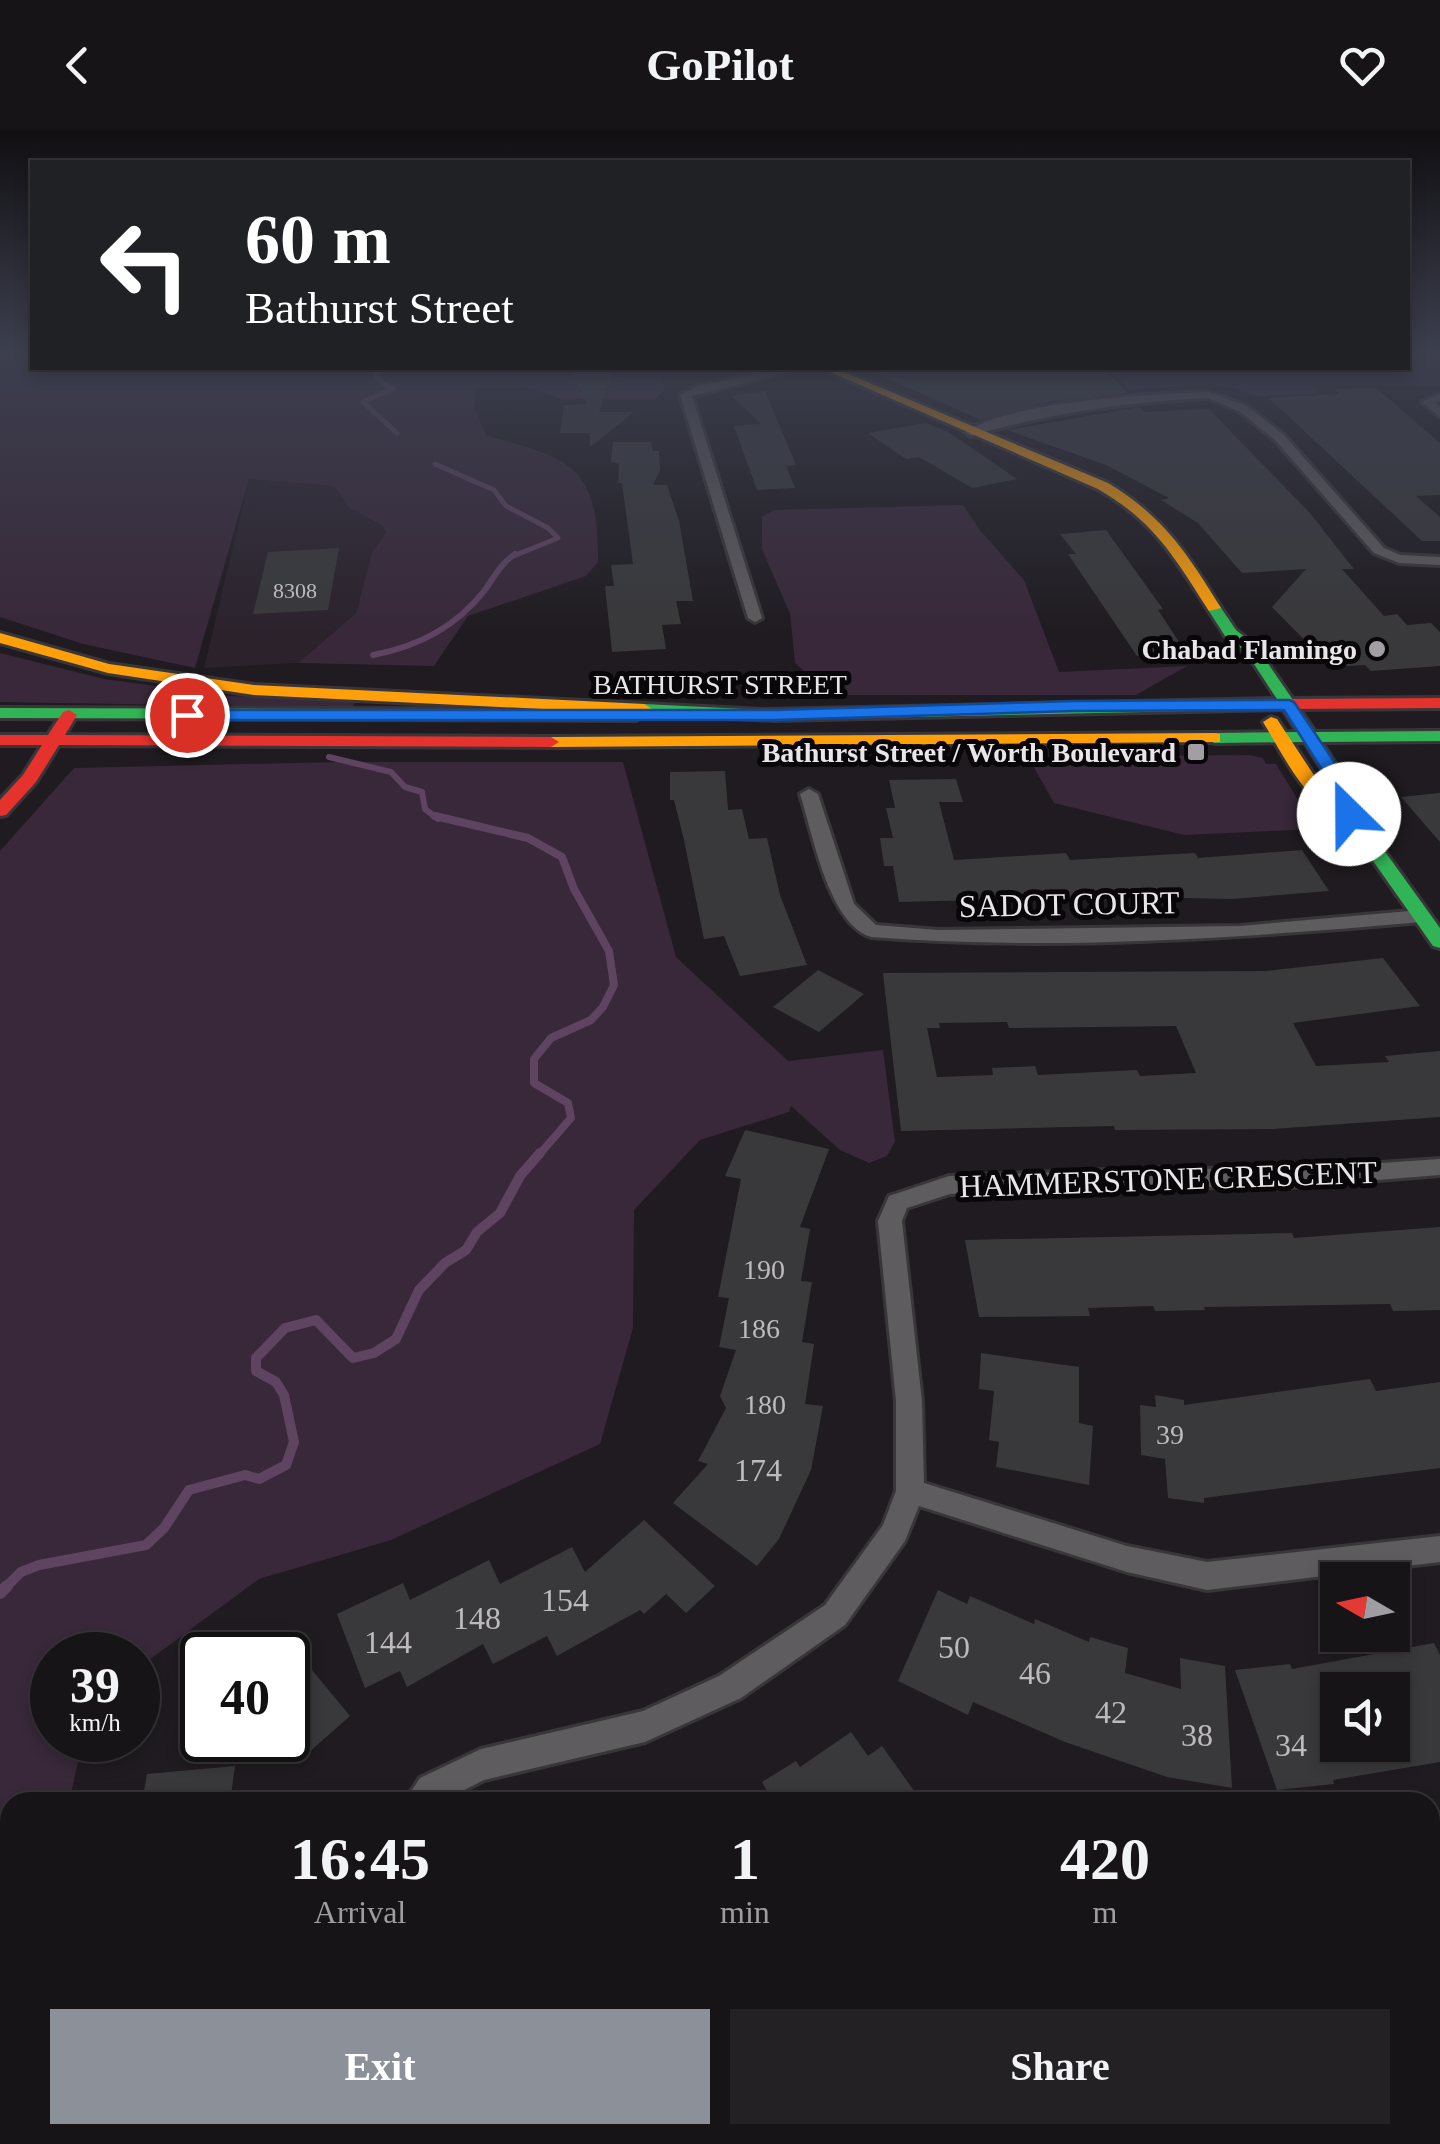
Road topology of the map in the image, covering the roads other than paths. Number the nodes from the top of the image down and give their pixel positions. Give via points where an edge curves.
1 (702, 446) edge
2 (1007, 446) edge
3 (1284, 446) edge
4 (1440, 561) edge
5 (756, 618) dead end
6 (1230, 633) junction
7 (0, 638) edge
8 (1440, 703) edge
9 (1289, 705) junction
10 (1262, 706) junction
11 (0, 713) edge
12 (69, 715) junction
13 (776, 715) junction
14 (1278, 735) junction
15 (1307, 736) junction
16 (1440, 736) edge
17 (0, 740) edge
18 (52, 742) junction
19 (810, 794) dead end
20 (0, 811) edge
21 (1349, 814) junction
22 (1421, 916) junction
23 (1440, 942) edge
24 (1440, 1167) edge
25 (910, 1491) junction
26 (1440, 1549) edge
27 (428, 1792) edge

1 - 5 street
2 - 6 main road via 1136,504 1161,524
3 - 4 street via 1380,551
6 - 9 main road via 1251,649
6 - 10 main road via 1230,649
7 - 13 main road via 108,668 254,690
8 - 9 main road, BATHURST STREET
9 - 10 main road, BATHURST STREET
9 - 15 main road
10 - 13 main road, BATHURST STREET
10 - 14 main road
11 - 12 main road, BATHURST STREET
12 - 13 main road, BATHURST STREET
12 - 18 main road
14 - 15 main road, BATHURST STREET
14 - 18 main road, BATHURST STREET
14 - 21 main road via 1318,796
15 - 16 main road, BATHURST STREET
15 - 21 main road via 1346,793
17 - 18 main road, BATHURST STREET
18 - 20 main road
19 - 22 street, SADOT COURT via 845,906 871,931 1240,932
21 - 22 main road
22 - 23 main road
24 - 25 street, HAMMERSTONE CRESCENT via 1277,1179 949,1186 897,1202 890,1222 909,1401
25 - 26 street via 1128,1559 1207,1576
25 - 27 street, HAMMERSTONE CRESCENT via 896,1532 835,1615 730,1688 644,1726 481,1766

